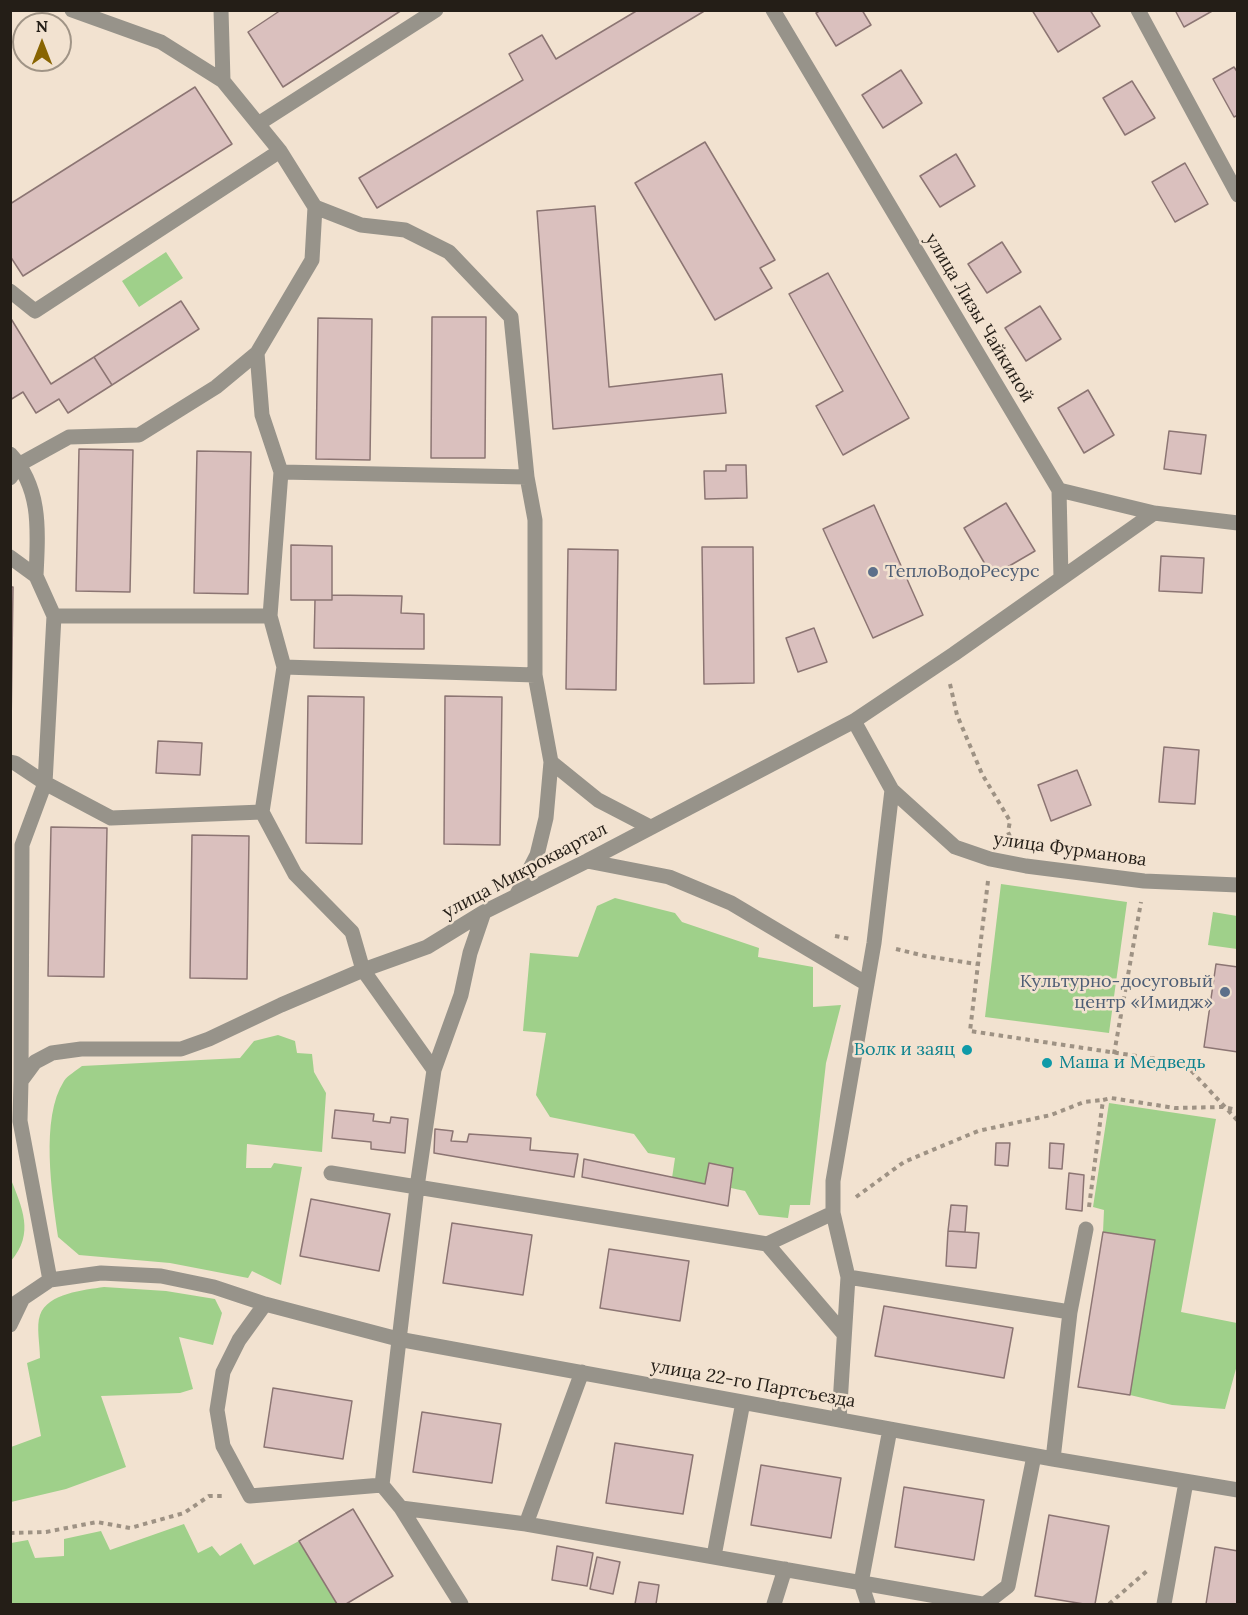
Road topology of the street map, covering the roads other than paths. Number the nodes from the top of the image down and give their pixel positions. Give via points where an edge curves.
1 (72, 10) edge
2 (220, 10) edge
3 (436, 10) edge
4 (773, 10) edge
5 (1138, 10) edge
6 (223, 81) junction
7 (258, 124) junction
8 (280, 151) junction
9 (1238, 195) edge
10 (315, 207) junction
11 (10, 291) edge
12 (257, 353) junction
13 (15, 459) edge
14 (281, 472) junction
15 (527, 477) junction
16 (10, 478) edge
17 (1059, 490) junction
18 (1154, 513) junction
19 (1238, 524) edge
20 (10, 557) edge
21 (36, 576) junction
22 (1061, 578) junction
23 (54, 616) junction
24 (270, 616) junction
25 (284, 667) junction
26 (535, 675) junction
27 (854, 721) junction
28 (10, 762) edge
29 (551, 762) junction
30 (45, 783) junction
31 (892, 790) junction
32 (262, 812) junction
33 (650, 827) junction
34 (587, 861) junction
35 (1238, 885) edge
36 (516, 897) junction
37 (484, 912) junction
38 (363, 970) junction
39 (867, 984) junction
40 (434, 1070) junction
41 (21, 1081) junction
42 (331, 1173) dead end
43 (417, 1187) junction
44 (833, 1212) junction
45 (1086, 1229) road end
46 (767, 1244) junction
47 (848, 1277) junction
48 (50, 1280) junction
49 (16, 1304) edge
50 (264, 1304) junction
51 (1070, 1312) junction
52 (10, 1325) edge
53 (844, 1334) junction
54 (398, 1339) junction
55 (582, 1372) junction
56 (743, 1402) junction
57 (839, 1419) junction
58 (890, 1429) junction
59 (1034, 1456) junction
60 (1053, 1459) junction
61 (1186, 1482) junction
62 (382, 1485) junction
63 (1238, 1490) edge
64 (401, 1508) junction
65 (526, 1524) junction
66 (714, 1556) junction
67 (785, 1569) junction
68 (861, 1583) junction
69 (461, 1605) edge
70 (774, 1605) edge
71 (868, 1605) edge
72 (984, 1605) edge
73 (1164, 1605) edge

1 - 6 street via 161,42
2 - 6 street
3 - 7 street
4 - 17 street, улица Лизы Чайкиной
5 - 9 street
6 - 7 street
7 - 8 street
8 - 10 street
8 - 11 street via 35,311
10 - 12 street via 312,260
10 - 15 street via 361,225 405,230 449,252 510,317
12 - 13 street via 216,387 139,435 69,437
12 - 14 street via 262,415
13 - 16 street
13 - 21 street via 35,497
14 - 15 street
14 - 24 street
15 - 26 street via 535,520
17 - 18 street
17 - 22 street
18 - 19 street
18 - 22 street, улица Микроквартал
20 - 21 street
21 - 23 street
22 - 27 street, улица Микроквартал
23 - 24 street
23 - 30 street
24 - 25 street
25 - 26 street
25 - 32 street
26 - 29 street
27 - 31 street, улица Фурманова
27 - 33 street, улица Микроквартал
28 - 30 street
29 - 33 street via 598,800
29 - 36 street via 546,818 537,855
30 - 32 street via 111,818
30 - 41 street via 22,845
31 - 35 street, улица Фурманова via 955,847 990,859 1144,881
31 - 39 street
32 - 38 street via 295,874 352,932
33 - 34 street, улица Микроквартал
34 - 36 street, улица Микроквартал
34 - 39 street via 669,877 731,903
36 - 37 street, улица Микроквартал
37 - 38 street, улица Микроквартал via 427,947
37 - 40 street via 461,995
38 - 40 street
38 - 41 street, улица Микроквартал via 181,1049 81,1049 52,1053 34,1062
39 - 44 street via 833,1181
40 - 43 street
41 - 48 street via 20,1121
42 - 43 street
43 - 46 street
43 - 54 street
44 - 46 street
44 - 47 street
45 - 51 street
46 - 53 street
47 - 51 street
47 - 53 street
48 - 49 street
48 - 50 street, улица 22-го Партсъезда via 101,1273 161,1276 214,1287
49 - 52 street
50 - 54 street, улица 22-го Партсъезда
50 - 62 street via 223,1372 217,1410 223,1446 250,1496
51 - 60 street
53 - 57 street
54 - 55 street, улица 22-го Партсъезда
54 - 62 street
55 - 56 street, улица 22-го Партсъезда
55 - 65 street
56 - 57 street, улица 22-го Партсъезда
56 - 66 street
57 - 58 street, улица 22-го Партсъезда
58 - 59 street, улица 22-го Партсъезда
58 - 68 street
59 - 60 street, улица 22-го Партсъезда
59 - 72 street via 1008,1586
60 - 61 street, улица 22-го Партсъезда
61 - 63 street, улица 22-го Партсъезда
61 - 73 street
62 - 64 street
64 - 65 street
64 - 69 street
65 - 66 street
66 - 67 street
67 - 68 street
67 - 70 street
68 - 71 street
68 - 72 street

